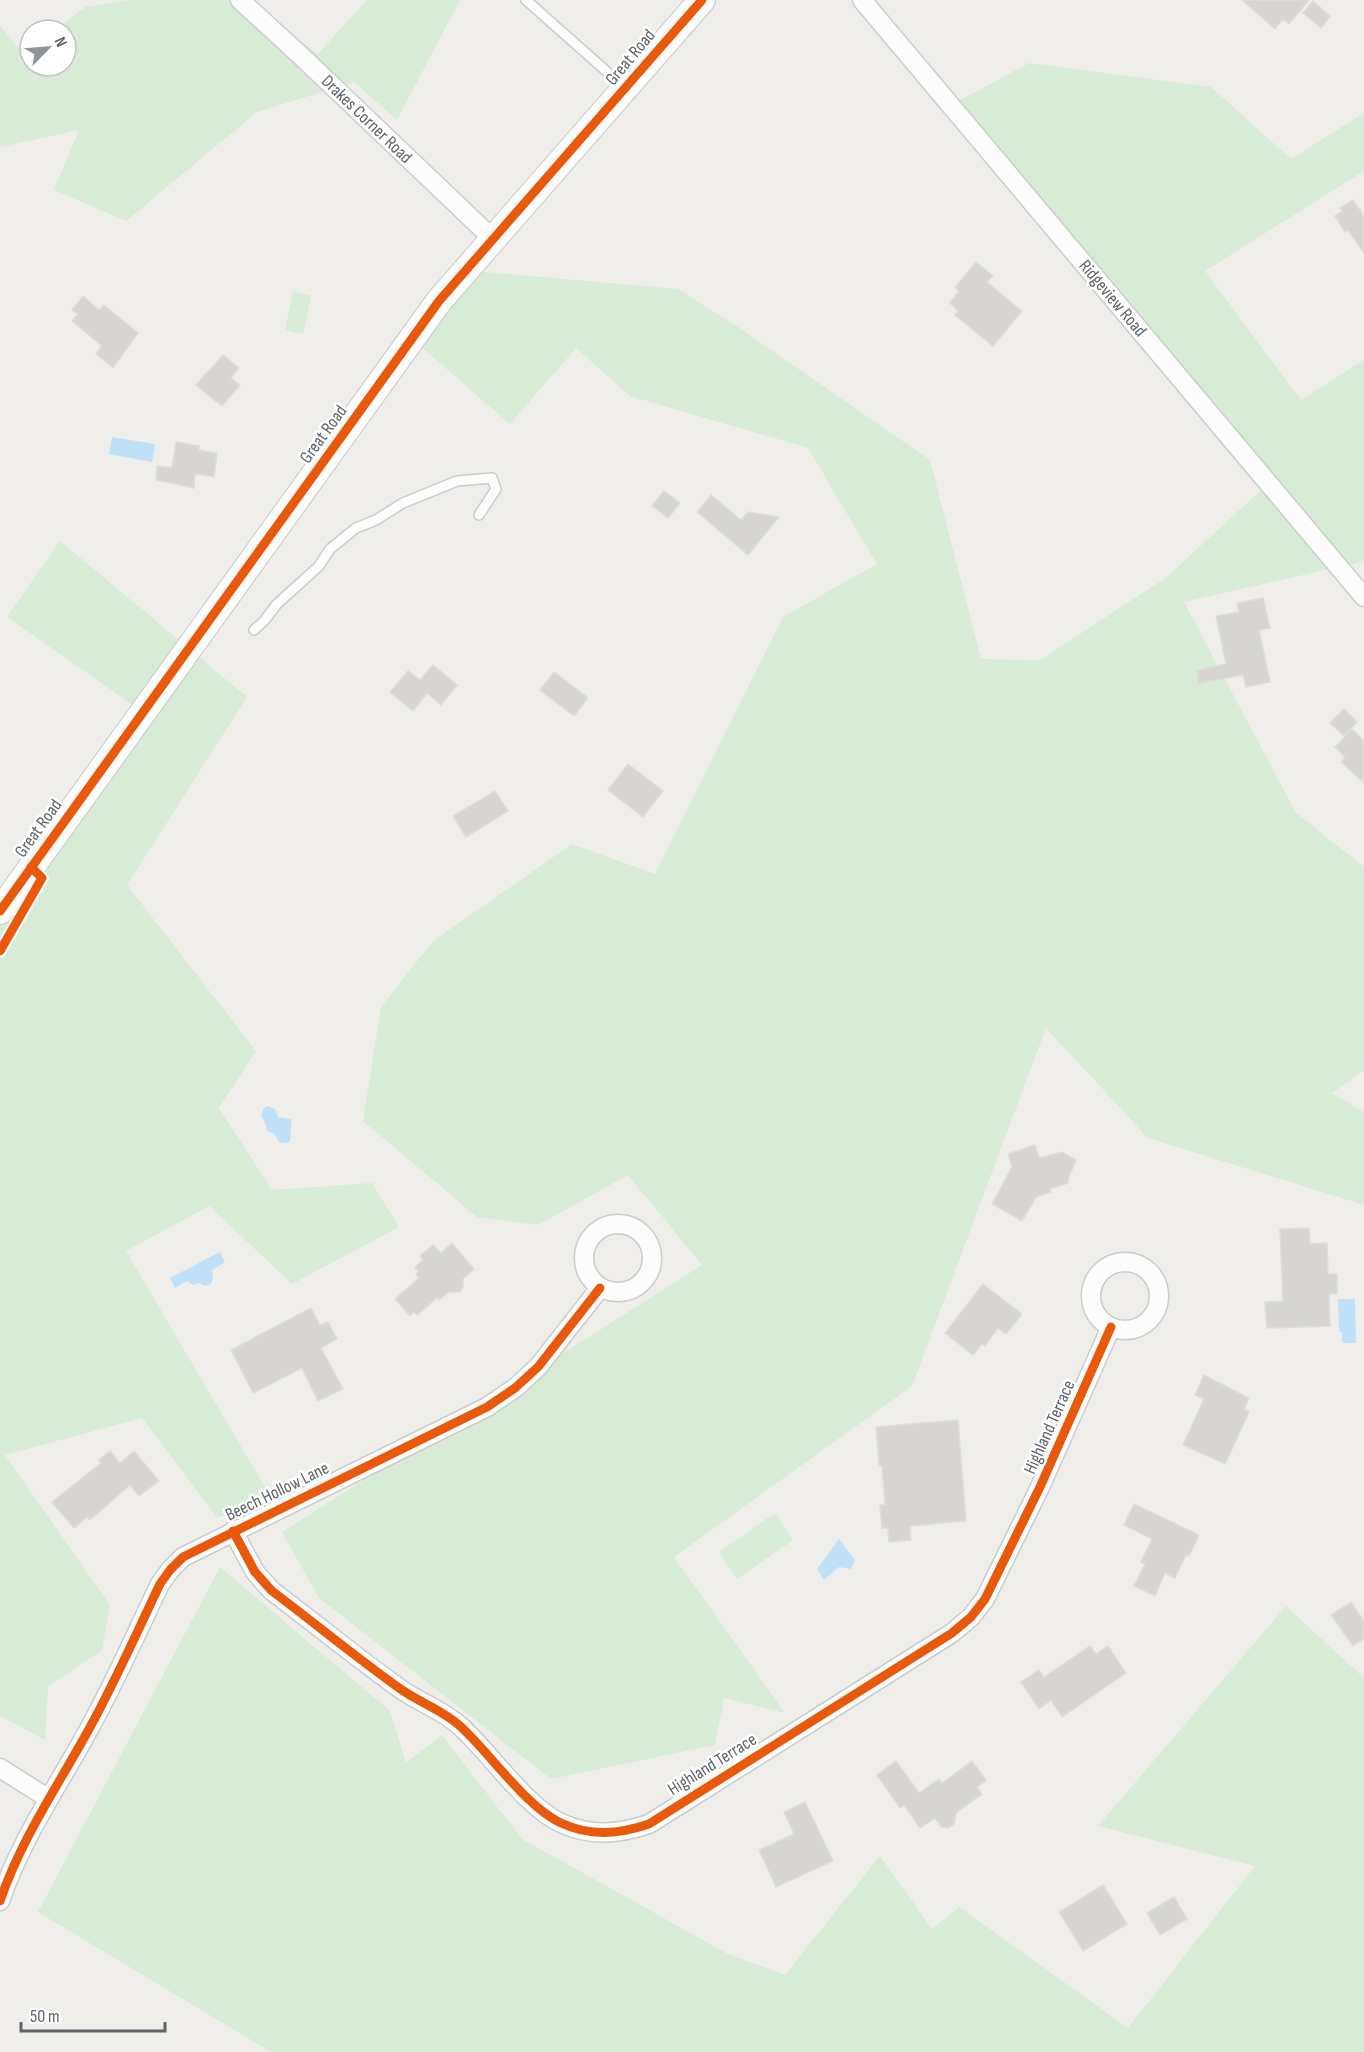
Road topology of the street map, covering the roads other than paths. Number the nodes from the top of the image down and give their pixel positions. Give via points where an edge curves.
1 (240, 0) edge
2 (526, 0) edge
3 (702, 0) edge
4 (862, 0) edge
5 (625, 88) junction
6 (493, 239) junction
7 (479, 515) dead end
8 (1364, 597) edge
9 (254, 630) dead end
10 (0, 911) edge
11 (600, 1288) dead end
12 (1112, 1327) dead end
13 (233, 1531) junction
14 (0, 1768) edge
15 (49, 1799) junction
16 (0, 1901) edge

1 - 6 street, Drakes Corner Road
2 - 5 lane
3 - 5 street, Great Road
4 - 8 street, Ridgeview Road
5 - 6 street, Great Road
6 - 10 street, Great Road via 439,301
7 - 9 lane via 496,489 492,478 457,481 403,503 356,528 330,549 319,566
11 - 13 street, Beech Hollow Lane via 538,1367 487,1407
12 - 13 street, Highland Terrace via 1040,1487 985,1599 971,1617 952,1633 650,1824 626,1832 581,1831 542,1811 459,1725 400,1689 272,1591 255,1572
13 - 15 street, Beech Hollow Lane via 183,1557 160,1584 90,1727
14 - 15 street
15 - 16 street, Beech Hollow Lane via 25,1840

